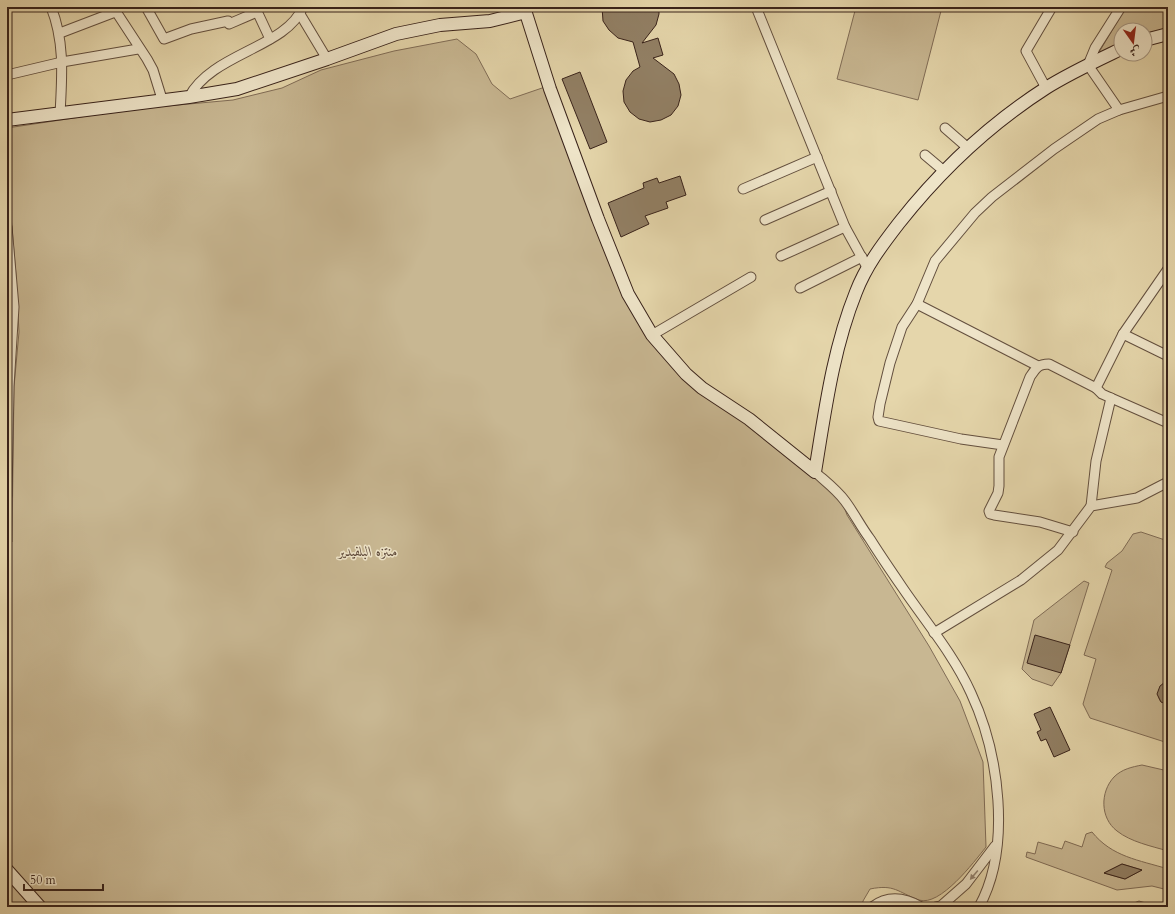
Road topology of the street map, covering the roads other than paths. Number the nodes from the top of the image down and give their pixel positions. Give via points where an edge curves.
1 (51, 7) edge
2 (146, 7) edge
3 (756, 7) edge
4 (1052, 7) edge
5 (1121, 7) edge
6 (256, 9) edge
7 (114, 10) edge
8 (302, 10) edge
9 (525, 10) edge
10 (60, 33) junction
11 (1168, 34) edge
12 (270, 38) junction
13 (1153, 38) edge
14 (138, 49) junction
15 (1113, 53) edge
16 (327, 60) junction
17 (62, 62) junction
18 (1088, 64) junction
19 (7, 75) edge
20 (1046, 88) junction
21 (1168, 96) edge
22 (189, 97) junction
23 (162, 99) junction
24 (1119, 110) junction
25 (60, 114) junction
26 (7, 120) edge
27 (945, 128) dead end
28 (968, 148) junction
29 (925, 155) dead end
30 (818, 157) junction
31 (944, 171) junction
32 (743, 189) dead end
33 (831, 191) junction
34 (765, 220) dead end
35 (7, 227) edge
36 (845, 227) junction
37 (781, 256) dead end
38 (864, 262) junction
39 (1168, 269) edge
40 (751, 277) dead end
41 (10, 286) edge
42 (800, 288) dead end
43 (917, 304) junction
44 (1123, 334) junction
45 (652, 335) junction
46 (1168, 356) edge
47 (1038, 366) junction
48 (1096, 388) junction
49 (1111, 398) junction
50 (8, 423) edge
51 (1168, 423) edge
52 (1003, 445) junction
53 (8, 447) edge
54 (815, 472) junction
55 (1168, 482) edge
56 (7, 496) edge
57 (1091, 506) junction
58 (1073, 532) junction
59 (934, 633) junction
60 (997, 843) junction
61 (7, 870) edge
62 (37, 905) edge
63 (872, 907) edge
64 (921, 907) edge
65 (936, 907) edge
66 (979, 907) edge

1 - 10 street
2 - 6 street via 164,39 228,20 229,24
3 - 30 street via 786,86
4 - 20 street via 1026,50
5 - 18 street
6 - 12 street
7 - 10 street
7 - 14 street
8 - 12 street via 292,25
8 - 16 street
9 - 16 street via 490,21 459,22 396,34
9 - 45 street via 550,89 598,219 628,294
10 - 17 street
11 - 13 street
12 - 22 street via 203,79
14 - 17 street
14 - 23 street via 153,70
15 - 18 street
16 - 22 street via 237,89
17 - 19 street
17 - 25 street
18 - 20 street
18 - 24 street
20 - 28 street
21 - 24 street
22 - 23 street
23 - 25 street
24 - 43 street via 1098,119 1054,149 992,197 935,261
25 - 26 street
27 - 28 street
28 - 31 street
29 - 31 street
30 - 32 street
30 - 33 street
31 - 38 street
33 - 34 street
33 - 36 street
35 - 41 street
36 - 37 street
36 - 38 street
38 - 42 street
38 - 54 street via 839,347
39 - 44 street
40 - 45 street
41 - 50 street via 14,329
43 - 47 street
43 - 52 street via 902,327 890,363 878,419 884,423
44 - 46 street
44 - 48 street
45 - 54 street via 686,374 702,388 749,419
47 - 48 street via 1049,364
47 - 52 street via 1030,377
48 - 49 street
49 - 51 street
49 - 57 street via 1096,461
50 - 53 street
52 - 58 street via 999,457 998,493 989,511 990,514 1040,522
53 - 56 street
54 - 59 street via 844,500
55 - 57 street via 1137,498
57 - 58 street
58 - 59 street via 1058,550 1021,580
59 - 60 street via 971,693 985,728 997,800
60 -> 65 street via 966,884 941,906
60 - 66 street via 993,867
61 - 62 street
63 - 64 street via 885,899 897,898

